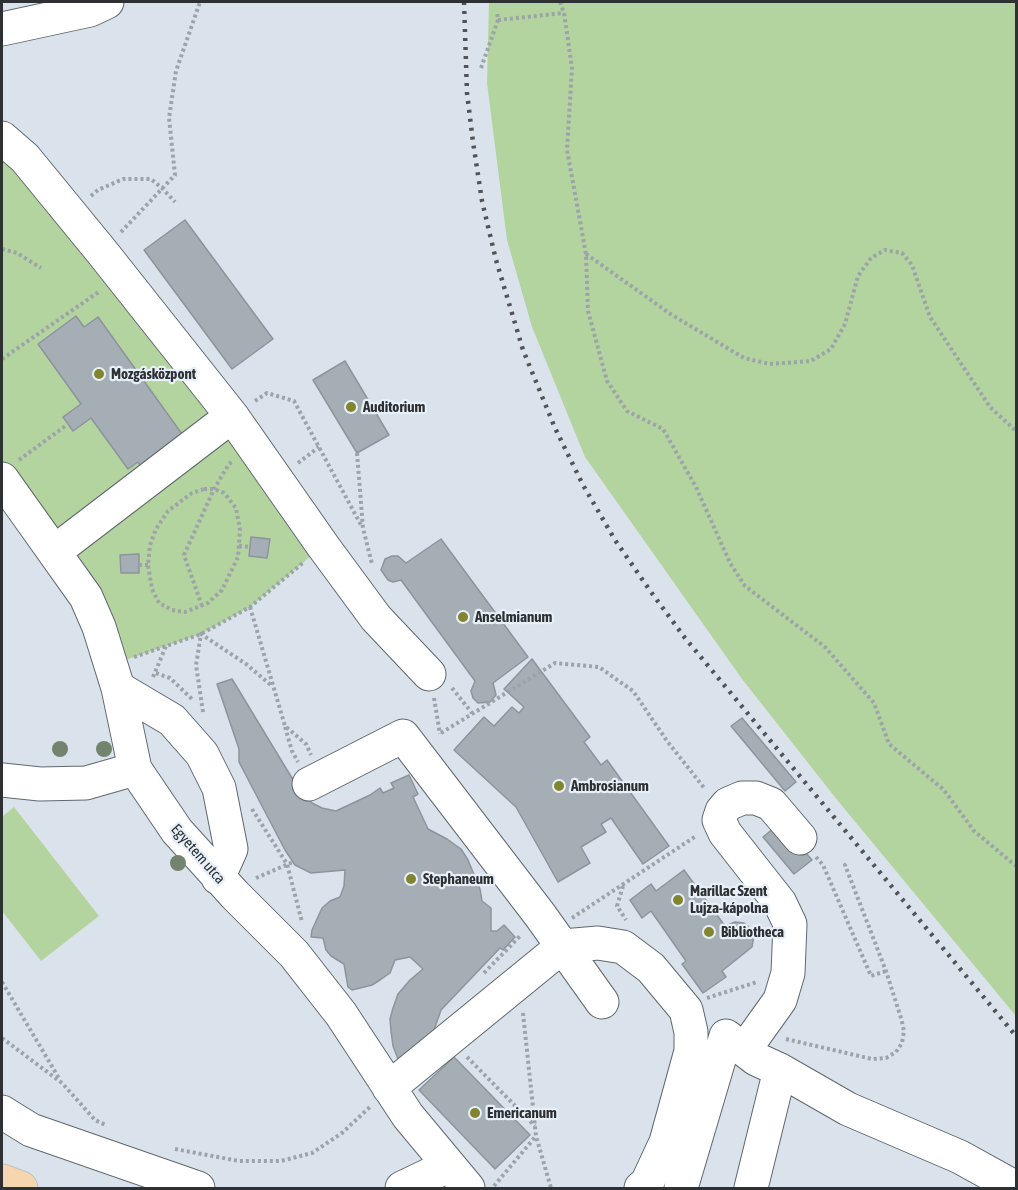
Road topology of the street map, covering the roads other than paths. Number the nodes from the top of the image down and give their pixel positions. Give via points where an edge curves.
1 (106, 2) edge
2 (2, 29) edge
3 (2, 138) edge
4 (232, 416) junction
5 (6, 472) edge
6 (54, 552) junction
7 (429, 674) road end
8 (122, 684) junction
9 (135, 769) junction
10 (2, 780) edge
11 (313, 782) road end
12 (800, 838) road end
13 (226, 887) junction
14 (557, 939) junction
15 (602, 1002) dead end
16 (760, 1059) junction
17 (389, 1088) junction
18 (2, 1112) edge
19 (458, 1177) edge
20 (2, 1181) edge
21 (21, 1188) edge
22 (198, 1188) edge
23 (402, 1188) edge
24 (641, 1188) edge
25 (681, 1188) edge
26 (751, 1188) edge
27 (1016, 1188) edge

1 - 2 street via 90,10
3 - 4 street via 25,158
4 - 6 street
4 - 7 street via 376,618
5 - 6 street, Egyetem utca
6 - 8 street, Egyetem utca via 86,597
8 - 9 street, Egyetem utca
8 - 13 street via 172,720 202,754 219,788 231,849
9 - 10 street via 86,783
9 - 13 street, Egyetem utca via 177,831
11 - 14 street via 403,736 429,743
12 - 16 street via 771,804 756,798 728,804 721,816 725,833 780,903 790,924 788,973
13 - 17 street, Egyetem utca via 294,954 341,1014
14 - 15 street
14 - 17 street via 519,982
14 - 24 street via 623,947 651,968 686,1010 691,1051 666,1142
16 - 25 street via 726,1036
16 - 26 street
16 - 27 street via 848,1109 960,1157
17 - 19 street, Egyetem utca
18 - 22 street via 31,1130
19 - 23 street
20 - 21 main road

